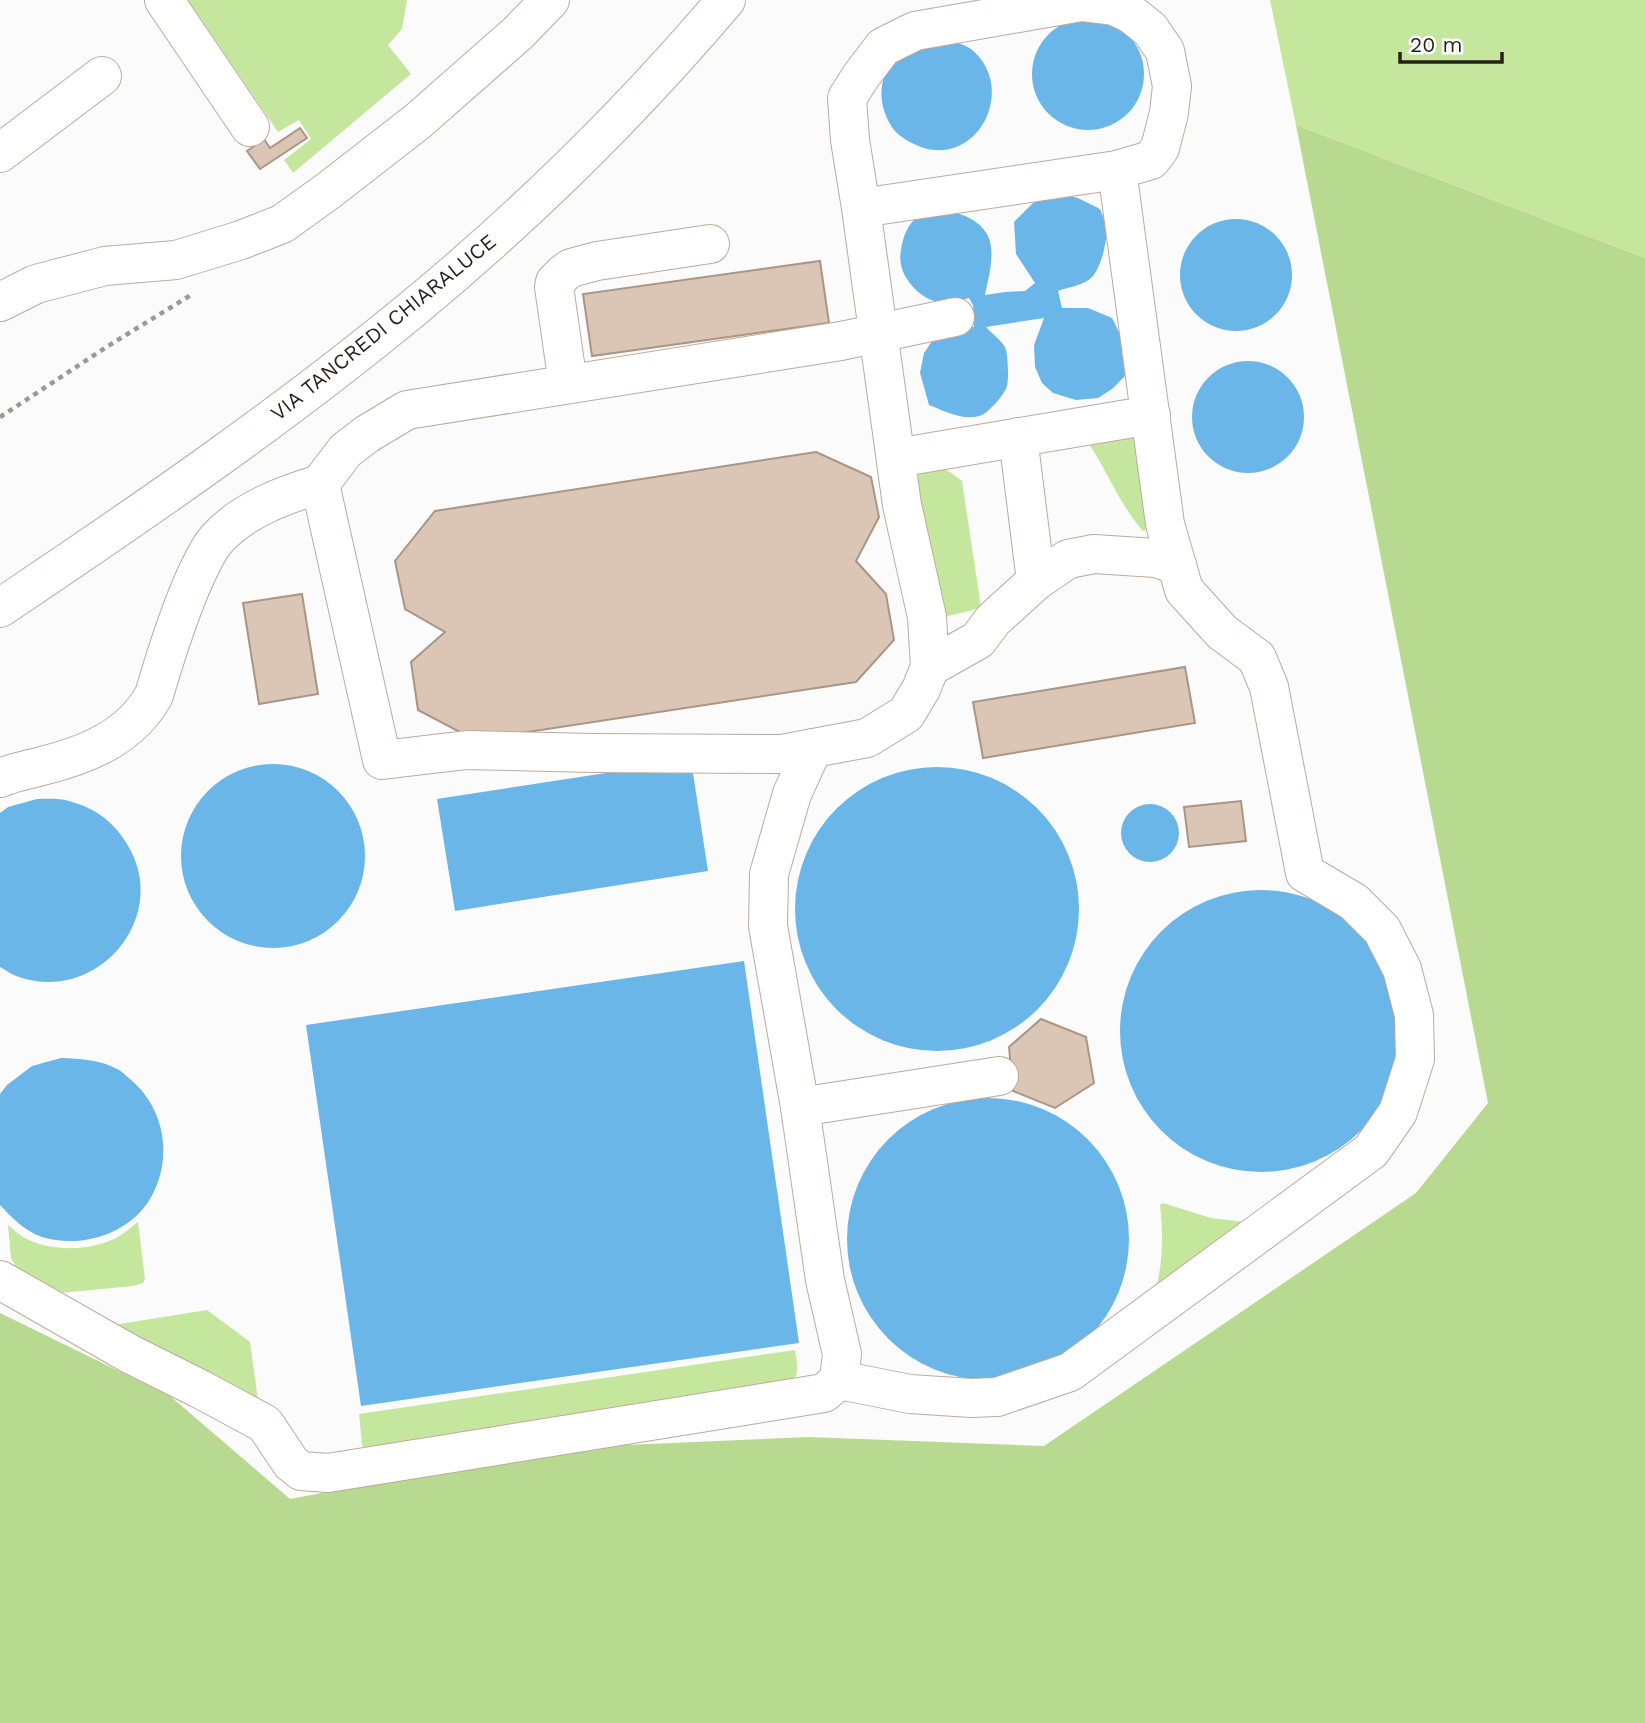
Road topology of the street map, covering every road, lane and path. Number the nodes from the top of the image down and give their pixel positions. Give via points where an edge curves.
1 (164, 0) edge
2 (550, 0) edge
3 (726, 0) edge
4 (102, 76) dead end
5 (250, 127) dead end
6 (0, 153) edge
7 (1117, 170) junction
8 (861, 208) junction
9 (710, 244) dead end
10 (191, 295) dead end
11 (0, 302) edge
12 (955, 317) dead end
13 (879, 334) junction
14 (568, 384) junction
15 (1151, 415) junction
16 (0, 417) edge
17 (1018, 438) junction
18 (896, 458) junction
19 (320, 484) junction
20 (1177, 565) junction
21 (1036, 581) junction
22 (0, 608) edge
23 (930, 667) junction
24 (813, 748) junction
25 (0, 778) edge
26 (999, 1076) dead end
27 (800, 1107) junction
28 (0, 1280) edge
29 (839, 1380) junction

1 - 5 street
2 - 11 street via 418,121 282,224 176,260 105,266 36,284
3 - 22 street, VIA TANCREDI CHIARALUCE via 555,181 411,310 266,422
4 - 6 street
7 - 8 street
7 - 8 street via 1152,160 1160,148 1172,86 1165,51 1150,29 1131,14 1114,6 1081,2 915,31 883,47 847,98
7 - 15 street
8 - 13 street
9 - 14 street via 597,261 571,268 559,277 554,287
10 - 16 path
12 - 13 street
13 - 14 street
13 - 18 street
14 - 19 street via 407,410 345,451
15 - 17 street
15 - 20 street via 1165,524
17 - 18 street
17 - 21 street
18 - 23 street via 927,617
19 - 24 street via 382,760 467,750 782,754
19 - 25 street via 255,510 216,539 188,593 153,695 133,724 79,755
20 - 21 street via 1156,558 1094,554 1068,559
20 - 29 street via 1184,590 1223,632 1257,658 1269,687 1304,873 1354,902 1382,930 1402,969 1414,1014 1415,1059 1398,1112 1371,1151 1070,1373 997,1397 971,1398 910,1394
21 - 23 street via 978,640
23 - 24 street via 906,713 867,738
24 - 27 street via 792,794 769,874 768,926
26 - 27 street
27 - 29 street via 825,1280 842,1354
28 - 29 street via 265,1424 301,1471 328,1473 811,1396 824,1393

